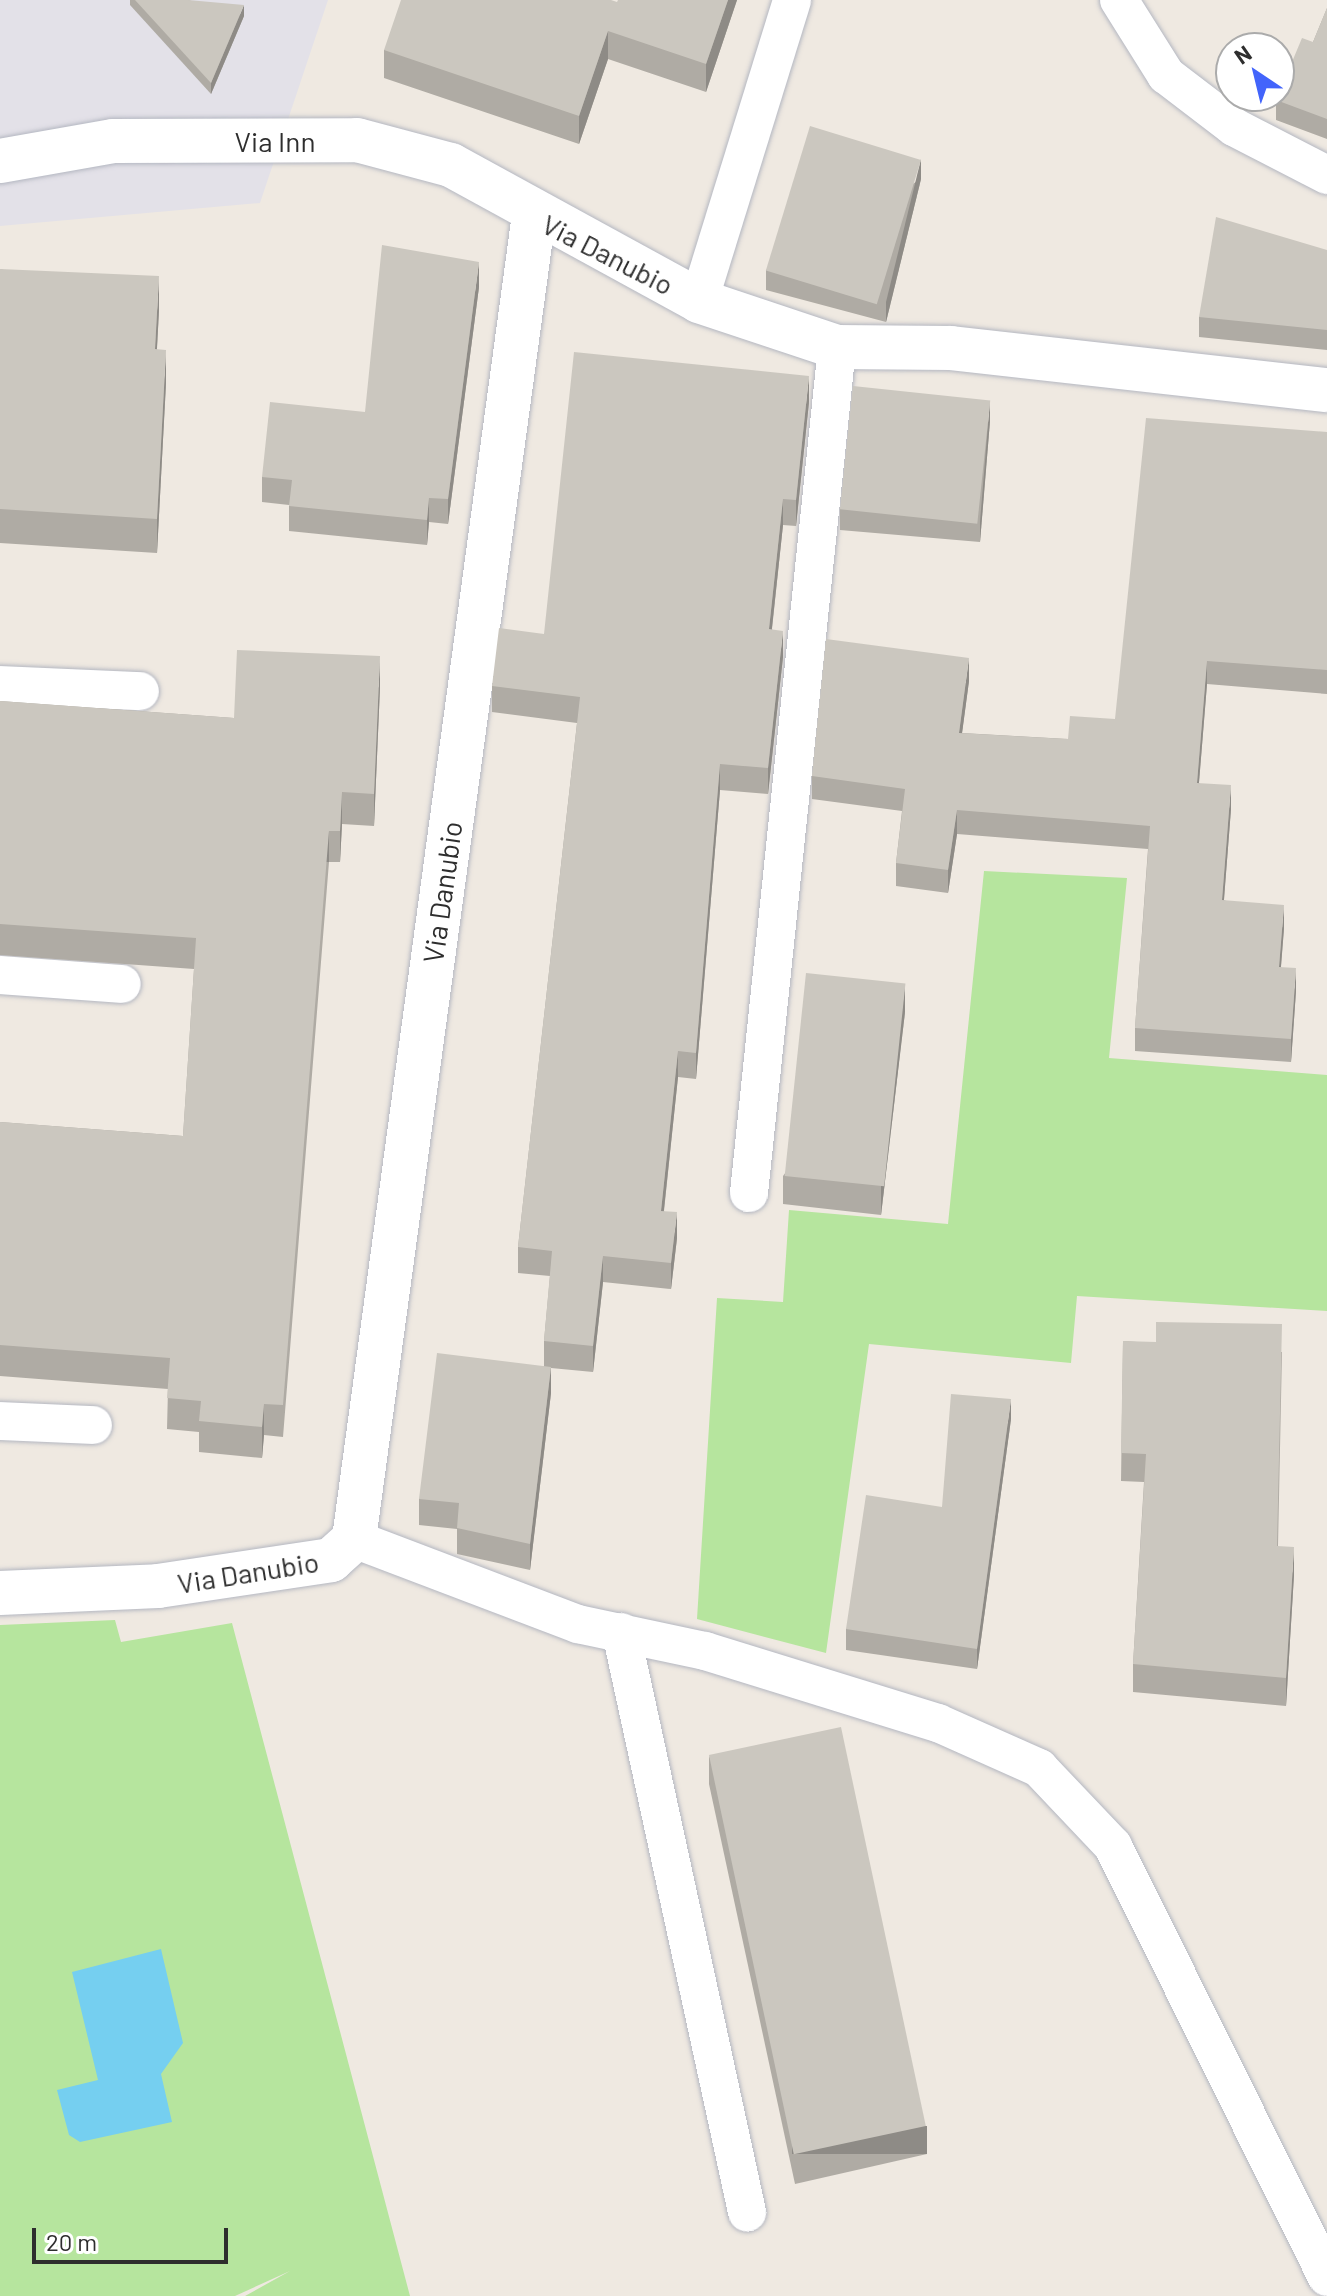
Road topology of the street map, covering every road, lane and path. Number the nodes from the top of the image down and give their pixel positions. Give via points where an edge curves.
1 (792, 0) edge
2 (1119, 0) edge
3 (0, 161) edge
4 (1327, 175) edge
5 (534, 214) junction
6 (699, 301) junction
7 (837, 347) junction
8 (1327, 390) edge
9 (0, 685) edge
10 (140, 691) dead end
11 (0, 975) edge
12 (122, 984) dead end
13 (749, 1193) dead end
14 (0, 1421) edge
15 (93, 1425) dead end
16 (354, 1539) junction
17 (0, 1593) edge
18 (621, 1632) junction
19 (747, 2212) dead end
20 (1327, 2277) edge

1 - 6 lane
2 - 4 lane via 1166,75 1234,127
3 - 5 street, Via Inn via 113,141 357,140 451,165
5 - 6 street, Via Danubio
5 - 16 street, Via Danubio
6 - 7 street, Via Danubio
7 - 8 street, Via Danubio via 951,348
7 - 13 lane
9 - 10 lane
11 - 12 lane
14 - 15 lane
16 - 17 street, Via Danubio via 331,1560 158,1586
16 - 18 lane via 578,1624
18 - 19 lane
18 - 20 lane via 938,1723 1039,1768 1113,1846

